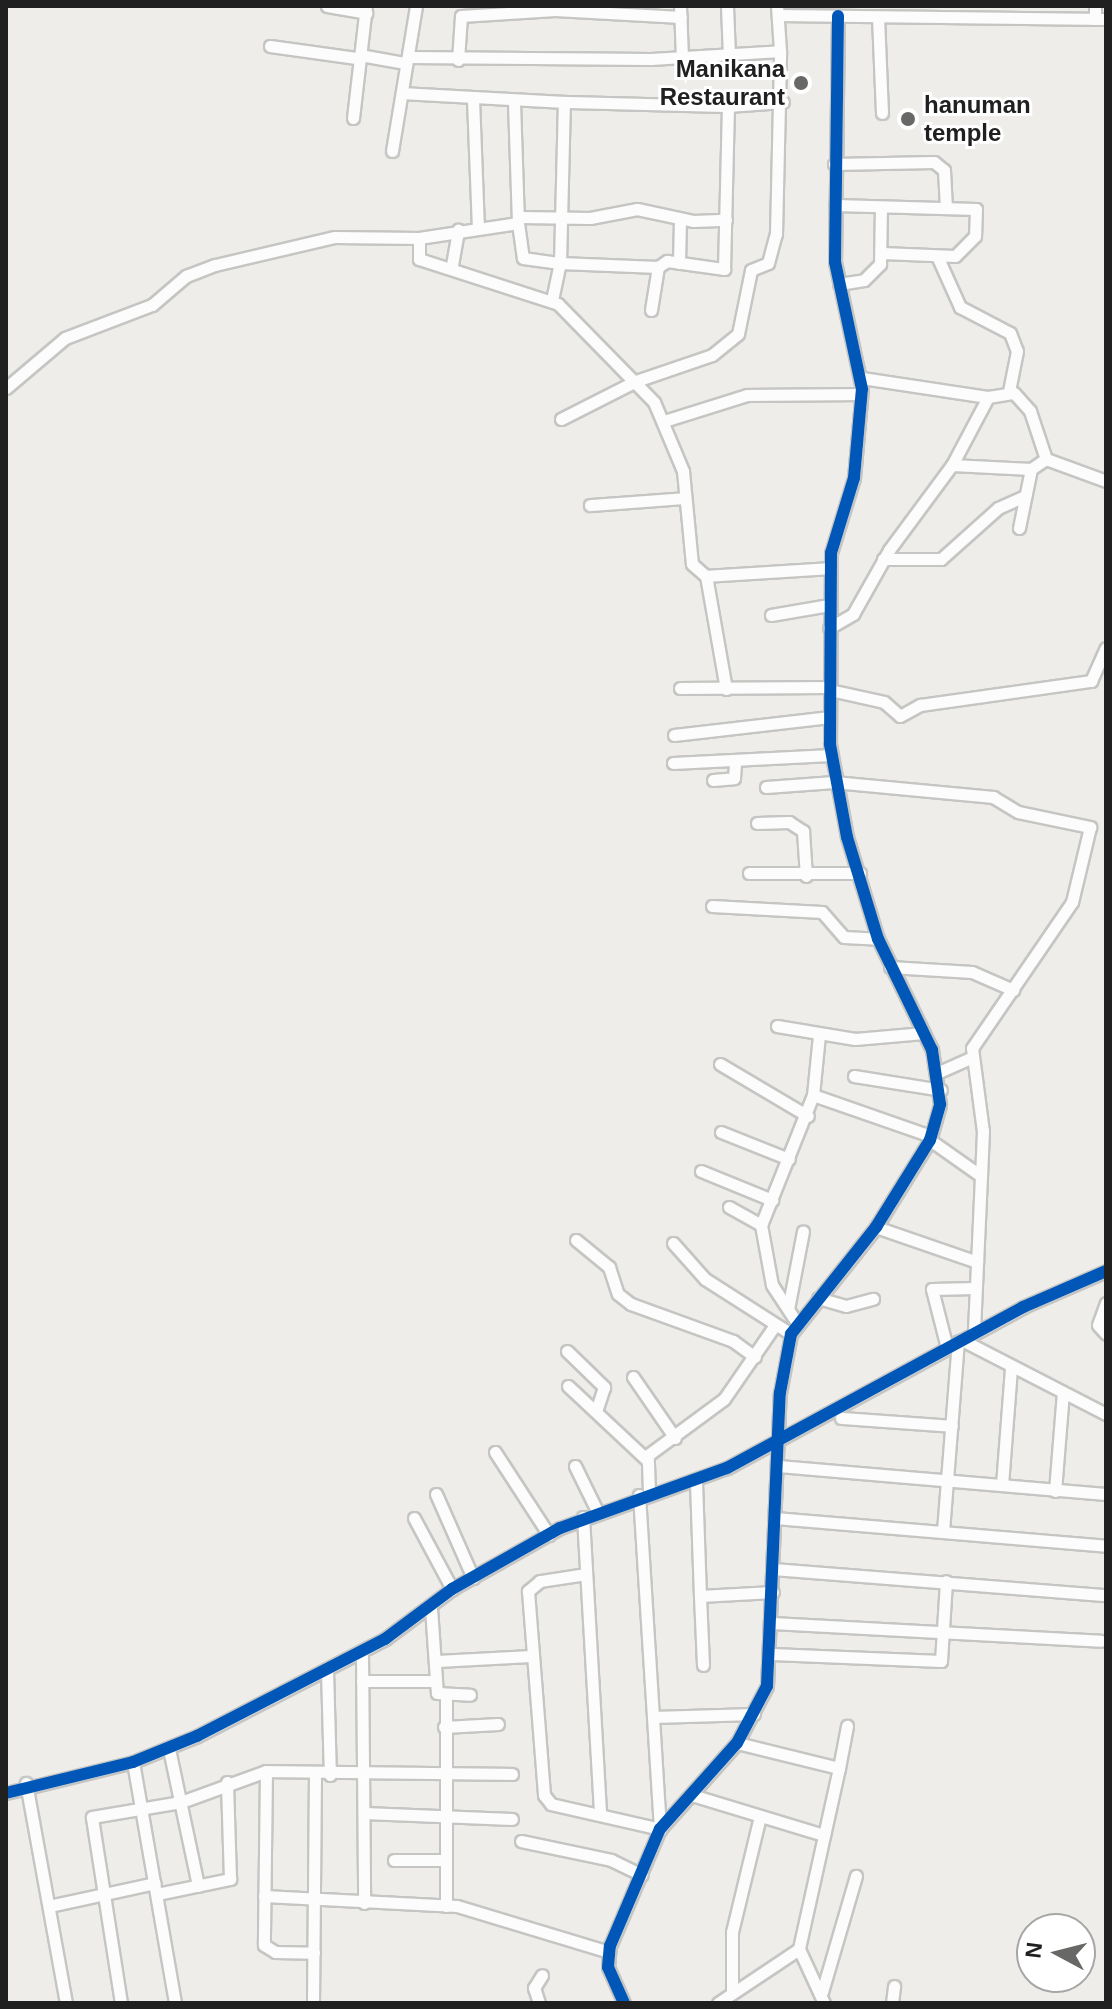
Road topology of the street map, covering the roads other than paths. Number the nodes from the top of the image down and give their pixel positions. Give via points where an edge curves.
1 (327, 6) edge
2 (416, 6) edge
3 (727, 6) edge
4 (366, 10) edge
5 (778, 11) edge
6 (680, 12) edge
7 (1098, 15) edge
8 (838, 16) junction
9 (878, 17) junction
10 (270, 46) dead end
11 (780, 51) junction
12 (729, 55) junction
13 (358, 57) junction
14 (682, 58) junction
15 (407, 60) junction
16 (458, 60) junction
17 (402, 93) junction
18 (473, 99) junction
19 (514, 102) junction
20 (564, 102) junction
21 (783, 102) junction
22 (728, 106) junction
23 (882, 113) dead end
24 (353, 118) dead end
25 (392, 151) dead end
26 (834, 164) junction
27 (835, 205) junction
28 (946, 206) junction
29 (881, 207) junction
30 (563, 216) junction
31 (680, 219) junction
32 (518, 220) junction
33 (726, 220) junction
34 (478, 227) junction
35 (458, 230) junction
36 (419, 238) junction
37 (882, 253) junction
38 (938, 258) junction
39 (560, 263) junction
40 (679, 263) junction
41 (452, 265) junction
42 (658, 267) junction
43 (839, 284) junction
44 (552, 300) junction
45 (651, 310) dead end
46 (862, 378) junction
47 (636, 381) junction
48 (6, 388) edge
49 (1009, 391) junction
50 (861, 394) junction
51 (988, 397) junction
52 (561, 419) dead end
53 (664, 421) junction
54 (1046, 459) junction
55 (952, 465) junction
56 (1031, 469) junction
57 (1106, 481) edge
58 (1025, 496) junction
59 (685, 498) junction
60 (590, 505) dead end
61 (1019, 528) dead end
62 (883, 559) junction
63 (830, 568) junction
64 (706, 576) junction
65 (829, 605) junction
66 (771, 615) dead end
67 (829, 628) junction
68 (1106, 648) edge
69 (680, 688) dead end
70 (726, 689) junction
71 (830, 689) junction
72 (830, 717) junction
73 (674, 735) dead end
74 (831, 755) junction
75 (673, 763) dead end
76 (735, 763) junction
77 (713, 780) dead end
78 (834, 782) junction
79 (766, 787) dead end
80 (757, 823) dead end
81 (749, 873) dead end
82 (860, 873) junction
83 (806, 876) junction
84 (712, 906) dead end
85 (878, 939) junction
86 (890, 967) junction
87 (1013, 990) junction
88 (777, 1026) dead end
89 (924, 1033) junction
90 (819, 1035) junction
91 (971, 1058) junction
92 (720, 1064) dead end
93 (939, 1072) junction
94 (854, 1076) dead end
95 (941, 1090) junction
96 (813, 1095) junction
97 (808, 1116) junction
98 (721, 1132) dead end
99 (930, 1138) junction
100 (789, 1159) junction
101 (701, 1171) dead end
102 (981, 1176) junction
103 (772, 1200) junction
104 (729, 1207) dead end
105 (761, 1225) junction
106 (876, 1227) junction
107 (803, 1231) dead end
108 (576, 1240) dead end
109 (673, 1243) dead end
110 (977, 1262) junction
111 (1106, 1271) edge
112 (975, 1288) junction
113 (818, 1298) junction
114 (873, 1299) dead end
115 (1106, 1303) edge
116 (788, 1309) junction
117 (797, 1323) junction
118 (775, 1325) junction
119 (974, 1333) junction
120 (791, 1334) junction
121 (1106, 1334) edge
122 (960, 1341) junction
123 (947, 1348) junction
124 (567, 1351) dead end
125 (755, 1357) junction
126 (1011, 1367) junction
127 (633, 1377) dead end
128 (568, 1386) dead end
129 (1063, 1392) junction
130 (596, 1411) junction
131 (1106, 1414) edge
132 (841, 1418) dead end
133 (952, 1426) junction
134 (675, 1438) junction
135 (779, 1441) junction
136 (495, 1452) dead end
137 (646, 1459) junction
138 (575, 1466) dead end
139 (778, 1466) junction
140 (948, 1480) junction
141 (696, 1482) junction
142 (1002, 1485) junction
143 (1055, 1491) junction
144 (436, 1494) dead end
145 (644, 1494) junction
146 (1106, 1494) edge
147 (597, 1511) junction
148 (583, 1517) junction
149 (414, 1518) dead end
150 (775, 1518) junction
151 (943, 1531) junction
152 (549, 1535) junction
153 (1106, 1546) edge
154 (773, 1569) junction
155 (586, 1574) junction
156 (473, 1578) junction
157 (946, 1581) junction
158 (452, 1589) junction
159 (773, 1592) junction
160 (1106, 1595) edge
161 (700, 1596) junction
162 (431, 1608) junction
163 (772, 1623) junction
164 (943, 1633) junction
165 (1101, 1641) dead end
166 (362, 1652) junction
167 (772, 1654) junction
168 (531, 1656) junction
169 (437, 1661) junction
170 (703, 1665) dead end
171 (327, 1670) junction
172 (362, 1681) junction
173 (436, 1681) junction
174 (470, 1695) dead end
175 (446, 1696) junction
176 (754, 1714) junction
177 (653, 1717) junction
178 (498, 1724) dead end
179 (847, 1726) dead end
180 (444, 1727) junction
181 (737, 1743) junction
182 (169, 1749) junction
183 (133, 1762) junction
184 (839, 1768) junction
185 (266, 1771) junction
186 (315, 1772) junction
187 (446, 1773) junction
188 (512, 1774) dead end
189 (330, 1775) junction
190 (364, 1775) junction
191 (227, 1782) junction
192 (26, 1783) junction
193 (6, 1793) edge
194 (692, 1795) junction
195 (181, 1802) junction
196 (141, 1808) junction
197 (364, 1813) junction
198 (600, 1815) junction
199 (445, 1816) junction
200 (760, 1816) junction
201 (512, 1819) dead end
202 (660, 1829) junction
203 (824, 1835) junction
204 (521, 1841) dead end
205 (394, 1860) dead end
206 (446, 1860) junction
207 (642, 1875) junction
208 (856, 1876) dead end
209 (198, 1886) junction
210 (156, 1888) junction
211 (104, 1891) junction
212 (264, 1896) junction
213 (315, 1898) junction
214 (364, 1903) junction
215 (49, 1906) junction
216 (446, 1906) junction
217 (799, 1949) junction
218 (609, 1952) junction
219 (314, 1953) junction
220 (542, 1975) dead end
221 (894, 1986) dead end
222 (732, 1993) junction
223 (823, 1998) edge
224 (66, 2003) edge
225 (121, 2003) edge
226 (175, 2003) edge
227 (313, 2003) edge
228 (539, 2003) edge
229 (624, 2003) edge
230 (718, 2003) edge
231 (892, 2003) edge

1 - 4 street
2 - 15 street
3 - 12 street
4 - 13 street
5 - 8 street
5 - 11 street
6 - 14 street
6 - 16 street via 555,10 461,16
7 - 9 street
8 - 9 street
8 - 26 street
9 - 23 street
10 - 13 street
11 - 12 street
11 - 21 street
12 - 14 street
13 - 15 street
13 - 24 street
14 - 16 street
15 - 16 street
15 - 17 street
17 - 18 street
17 - 25 street
18 - 19 street
18 - 34 street
19 - 20 street
19 - 32 street
20 - 22 street
20 - 30 street
21 - 22 street
21 - 47 street via 776,234 768,263 751,270 741,327 712,355
22 - 33 street
26 - 27 street
26 - 28 street via 934,162 944,170
27 - 29 street
27 - 43 street
28 - 29 street
28 - 38 street via 973,206 975,236 955,256
29 - 37 street
30 - 31 street via 637,209
30 - 32 street
30 - 39 street
31 - 33 street
31 - 40 street
32 - 34 street
32 - 39 street via 523,258
33 - 40 street via 724,269
34 - 35 street
35 - 36 street
35 - 41 street
36 - 41 street via 419,259
36 - 48 street via 334,237 201,269 152,305 65,338
37 - 38 street
37 - 43 street via 864,280
38 - 49 street via 960,307 1010,333 1017,351
39 - 42 street
39 - 44 street
40 - 42 street
41 - 44 street
42 - 45 street
43 - 46 street
44 - 47 street
46 - 50 street
46 - 51 street
47 - 52 street
47 - 53 street
49 - 51 street
49 - 54 street via 1024,401
50 - 53 street via 747,395
50 - 63 street via 854,478
51 - 55 street
53 - 59 street
54 - 56 street
54 - 57 street
55 - 56 street
55 - 62 street
56 - 58 street
58 - 61 street
58 - 62 street via 998,508 941,559
59 - 60 street
59 - 64 street via 692,564
62 - 67 street via 853,614
63 - 64 street
63 - 65 street
64 - 70 street
65 - 66 street
65 - 67 street
67 - 71 street
68 - 71 street via 1091,681 920,705 900,716 884,702
69 - 70 street
70 - 71 street
71 - 72 street
72 - 73 street
72 - 74 street
74 - 76 street
74 - 78 street
75 - 76 street
76 - 77 street via 734,778
78 - 79 street
78 - 82 street
78 - 87 street via 993,797 1018,812 1090,827 1072,902
80 - 83 street via 789,822 803,831
81 - 83 street
82 - 83 street
82 - 85 street
84 - 85 street via 822,912 844,937
85 - 86 street
86 - 87 street via 972,972
86 - 89 street
87 - 91 street via 985,1024
88 - 90 street
89 - 90 street
89 - 93 street
90 - 96 street
91 - 93 street
91 - 102 street via 983,1131
92 - 97 street
93 - 95 street
94 - 95 street
95 - 99 street
96 - 97 street
96 - 99 street
97 - 100 street
98 - 100 street
99 - 102 street
99 - 106 street
100 - 103 street
101 - 103 street
102 - 110 street
103 - 105 street
104 - 105 street
105 - 116 street via 772,1285
106 - 110 street
106 - 113 street
107 - 116 street
108 - 125 street via 609,1267 618,1294 631,1304 733,1341
109 - 118 street via 705,1279
110 - 112 street
111 - 119 street
112 - 119 street
112 - 123 street via 932,1289
113 - 114 street via 846,1306
113 - 117 street
115 - 121 street via 1098,1325
116 - 117 street
117 - 120 street
118 - 120 street
118 - 125 street
119 - 122 street
120 - 135 street
122 - 123 street
122 - 126 street
122 - 133 street
123 - 135 street
124 - 130 street via 604,1387
125 - 134 street via 724,1399
126 - 129 street
126 - 142 street
127 - 134 street
128 - 130 street
129 - 131 street
129 - 143 street
130 - 137 street
132 - 133 street
133 - 140 street
134 - 137 street
135 - 139 street
135 - 141 street
136 - 152 street
137 - 145 street
138 - 147 street
139 - 140 street
139 - 150 street
140 - 142 street
140 - 151 street
141 - 145 street
141 - 161 street
142 - 143 street
143 - 146 street
144 - 156 street
145 - 147 street
145 - 177 street
147 - 148 street
148 - 152 street
148 - 155 street
149 - 158 street
150 - 151 street
150 - 154 street
151 - 153 street
152 - 156 street
154 - 157 street
154 - 159 street
155 - 168 street via 530,1585
155 - 198 street
156 - 158 street
157 - 160 street
157 - 164 street
158 - 162 street
159 - 161 street
159 - 163 street
161 - 170 street
162 - 166 street
162 - 169 street
163 - 164 street
163 - 167 street
164 - 165 street
164 - 167 street via 940,1662
166 - 171 street
166 - 172 street
167 - 176 street
168 - 169 street
168 - 198 street via 546,1801
169 - 173 street
171 - 182 street
171 - 189 street
172 - 173 street
172 - 190 street
173 - 175 street via 437,1693
174 - 175 street
175 - 180 street
176 - 177 street
176 - 181 street
177 - 202 street
178 - 180 street
179 - 184 street
180 - 187 street
181 - 184 street
181 - 194 street
182 - 183 street
182 - 195 street
183 - 192 street
183 - 196 street
184 - 203 street
185 - 186 street
185 - 191 street
185 - 212 street
186 - 189 street
186 - 213 street
187 - 188 street
187 - 190 street
187 - 199 street
189 - 190 street
190 - 197 street
191 - 195 street
191 - 209 street via 230,1879
192 - 193 street
192 - 215 street
194 - 200 street
194 - 202 street
195 - 196 street
195 - 209 street
196 - 210 street
196 - 211 street via 89,1819
197 - 199 street
197 - 214 street
198 - 202 street
199 - 201 street
199 - 206 street
200 - 203 street
200 - 222 street via 732,1932
202 - 207 street
203 - 217 street
204 - 207 street via 611,1860
205 - 206 street
206 - 216 street
207 - 218 street
208 - 223 street
209 - 210 street
210 - 211 street
210 - 226 street
211 - 215 street
211 - 225 street
212 - 213 street
212 - 219 street via 266,1949
213 - 214 street
213 - 219 street
214 - 216 street
215 - 224 street
216 - 218 street
217 - 222 street
217 - 223 street
218 - 229 street
219 - 227 street
220 - 228 street via 534,1988
221 - 231 street
222 - 230 street

